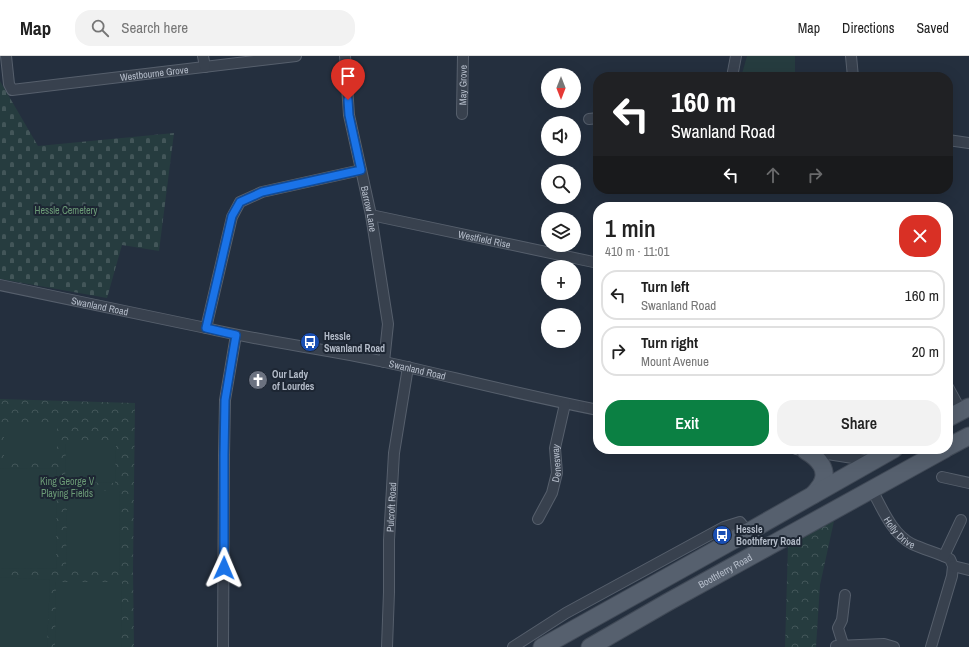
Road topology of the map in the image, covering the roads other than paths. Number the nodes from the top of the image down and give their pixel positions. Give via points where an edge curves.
1 (6, 56) edge
2 (204, 56) edge
3 (296, 56) edge
4 (345, 56) edge
5 (463, 56) edge
6 (736, 56) edge
7 (851, 56) edge
8 (205, 67) junction
9 (733, 72) edge
10 (853, 72) edge
11 (462, 114) dead end
12 (953, 141) edge
13 (969, 143) edge
14 (361, 170) junction
15 (371, 215) junction
16 (593, 262) edge
17 (0, 285) edge
18 (206, 328) junction
19 (236, 335) junction
20 (384, 362) junction
21 (408, 368) junction
22 (953, 398) edge
23 (565, 404) junction
24 (593, 409) edge
25 (959, 412) edge
26 (969, 436) edge
27 (953, 444) edge
28 (811, 454) edge
29 (827, 454) edge
30 (885, 454) edge
31 (936, 454) edge
32 (872, 461) junction
33 (942, 477) dead end
34 (969, 483) edge
35 (872, 490) junction
36 (813, 495) junction
37 (538, 519) dead end
38 (961, 520) dead end
39 (748, 532) junction
40 (944, 556) junction
41 (953, 566) junction
42 (969, 570) edge
43 (845, 595) dead end
44 (546, 646) edge
45 (841, 646) edge
46 (223, 647) edge
47 (387, 647) edge
48 (513, 647) edge
49 (590, 647) edge
50 (894, 647) edge
51 (931, 647) edge

1 - 8 street, Westbourne Grove via 12,90
2 - 8 street
3 - 8 street, Westbourne Grove
4 - 14 street, Barrow Lane via 349,115
5 - 11 street, May Grove
6 - 9 street
7 - 10 street
12 - 13 street
14 - 15 street, Barrow Lane
14 - 18 street via 262,192 240,202 232,216
15 - 16 street, Westfield Rise
15 - 20 street, Barrow Lane via 388,324
17 - 18 street, Swanland Road
18 - 19 street, Swanland Road
19 - 20 street, Swanland Road
19 - 46 street via 225,400
20 - 21 street, Swanland Road
21 - 23 street, Swanland Road
21 - 47 street, Pulcroft Road via 394,453
22 - 25 street
23 - 24 street, Swanland Road
23 - 37 street, Denesway via 555,448 557,473 552,493
26 - 27 main road
28 - 36 main road via 816,456 824,471 821,485
29 - 32 street
30 - 32 main road
31 - 35 main road, Boothferry Road
32 - 36 main road
33 - 34 street
35 - 40 street, Holly Drive via 902,538
35 - 49 main road, Boothferry Road
36 - 39 main road
38 - 40 street
39 - 44 main road
39 - 48 street via 740,522 724,526 566,613
40 - 41 street, Holly Drive via 950,559
41 - 42 street
41 - 51 street
43 - 45 street via 842,620 838,628
45 - 50 street via 884,644

